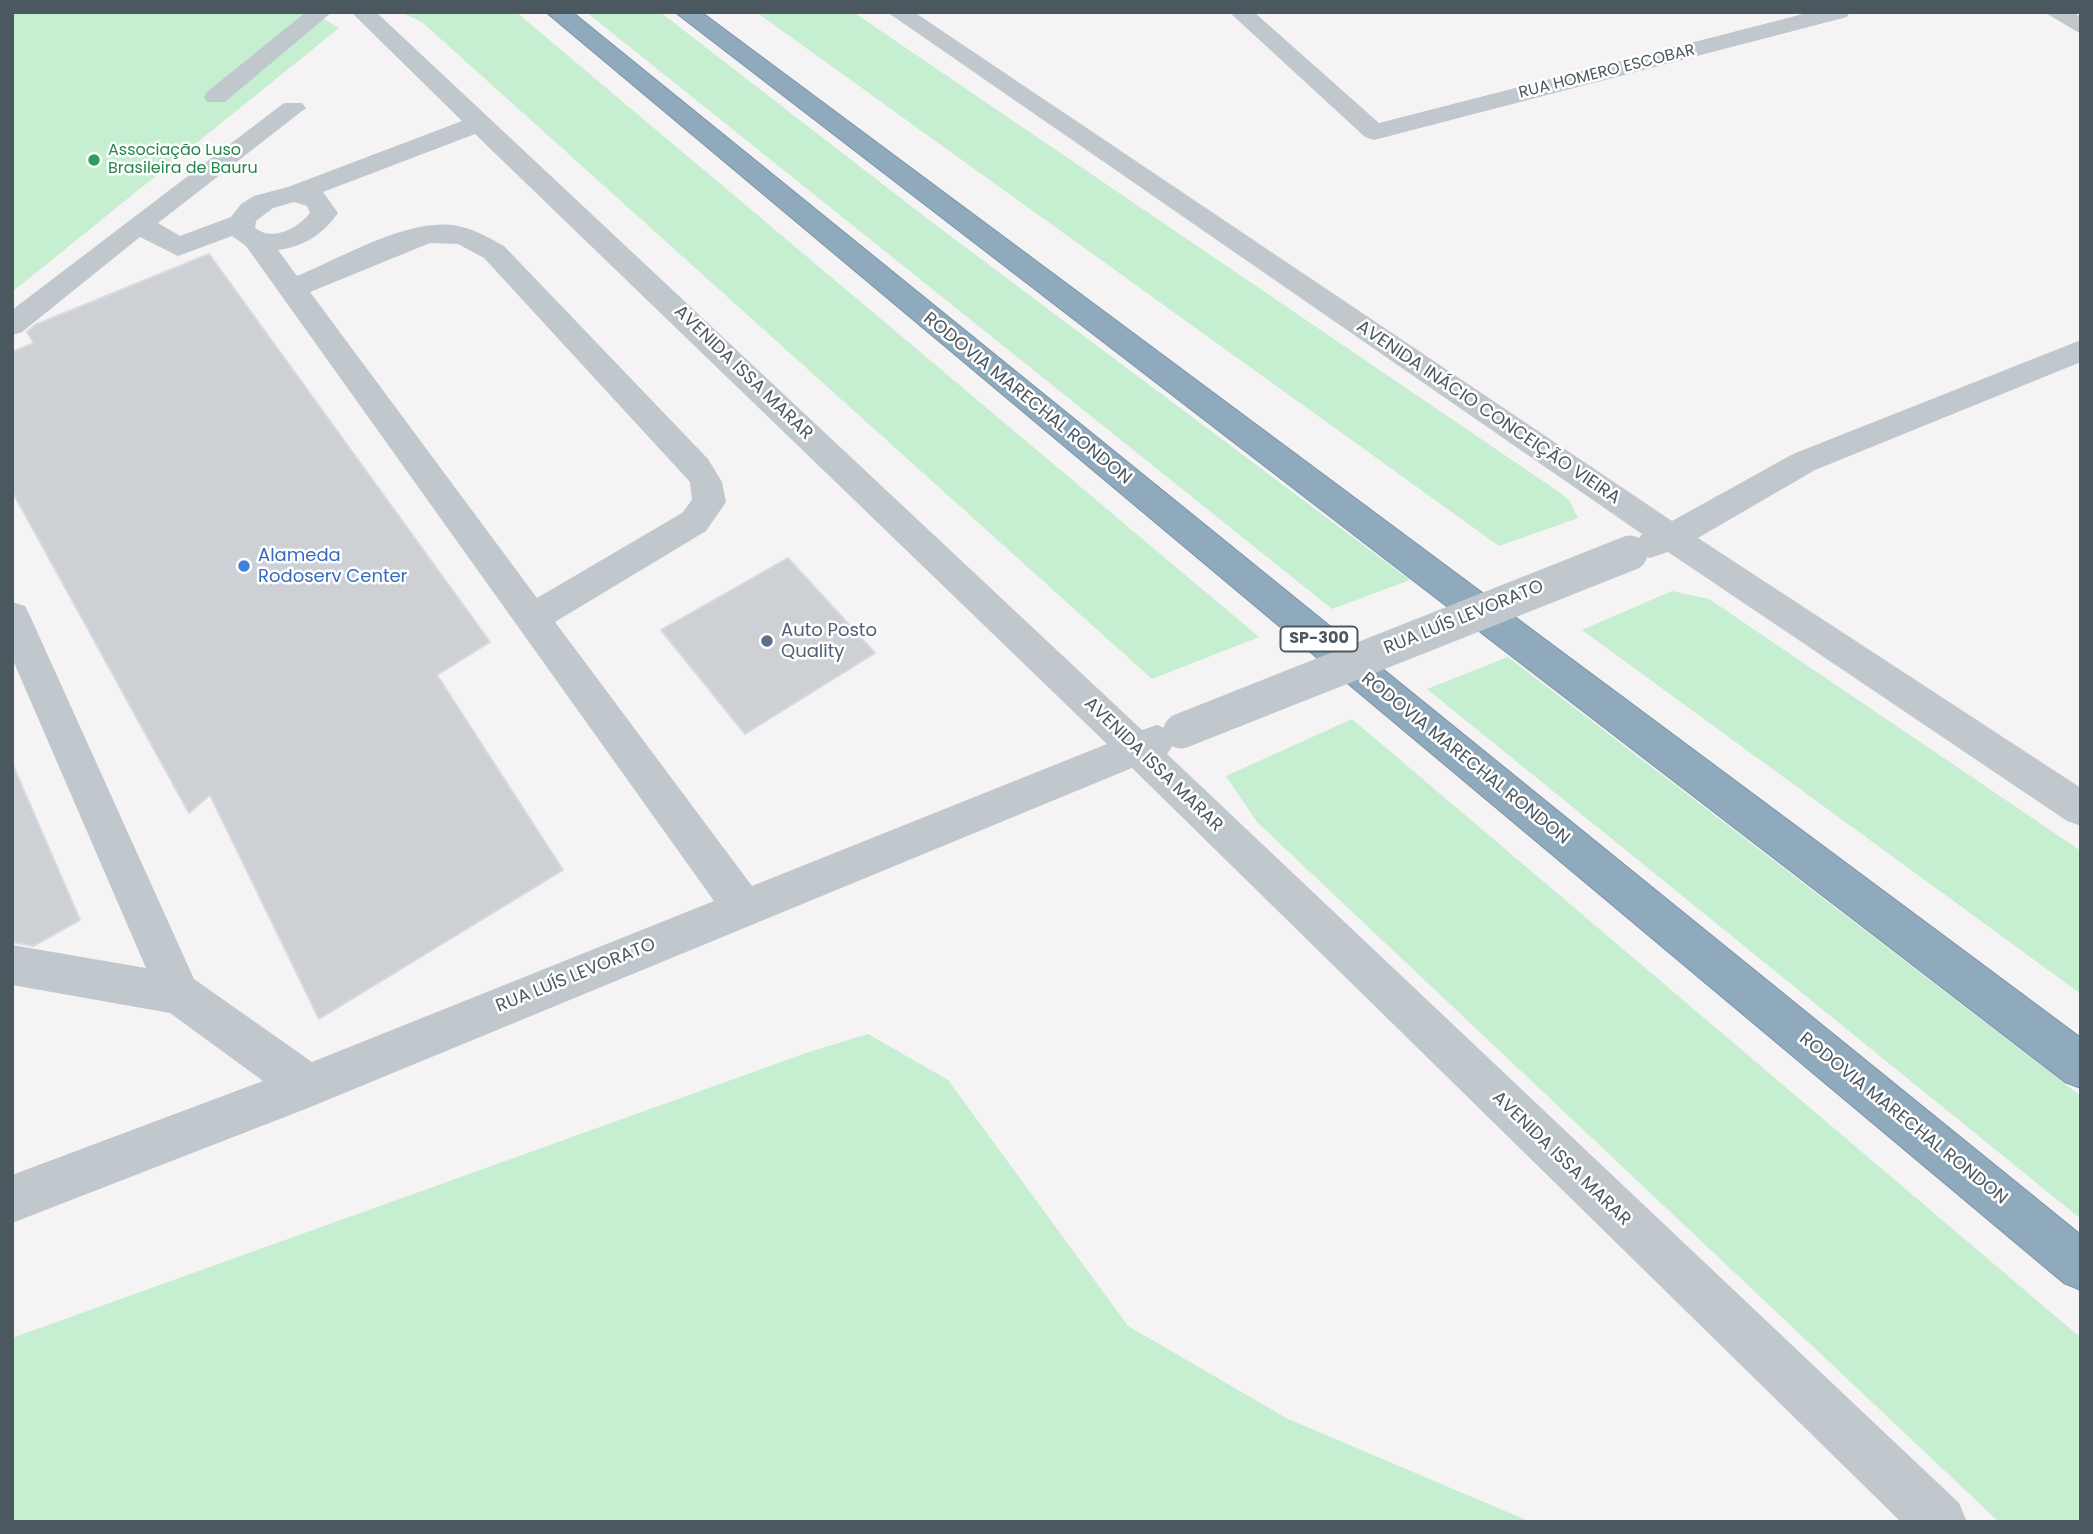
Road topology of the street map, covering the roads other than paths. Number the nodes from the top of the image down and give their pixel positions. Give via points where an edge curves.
1 (321, 12) edge
2 (362, 12) edge
3 (557, 12) edge
4 (686, 12) edge
5 (898, 12) edge
6 (1240, 12) edge
7 (1839, 12) edge
8 (2055, 12) edge
9 (2081, 27) edge
10 (216, 97) dead end
11 (293, 108) dead end
12 (490, 131) junction
13 (294, 194) junction
14 (324, 212) junction
15 (139, 224) junction
16 (249, 232) junction
17 (292, 289) junction
18 (12, 325) edge
19 (2081, 350) edge
20 (1671, 537) junction
21 (12, 616) edge
22 (531, 618) junction
23 (1137, 749) junction
24 (2081, 809) edge
25 (743, 908) junction
26 (12, 965) edge
27 (179, 994) junction
28 (2081, 1066) edge
29 (308, 1086) junction
30 (12, 1199) edge
31 (2081, 1266) edge
32 (1940, 1522) edge

1 - 10 street
2 - 12 street, AVENIDA ISSA MARAR
3 - 31 highway, RODOVIA MARECHAL RONDON / SP-300
4 - 28 highway
5 - 20 street, AVENIDA INÁCIO CONCEIÇÃO VIEIRA
6 - 7 street, RUA HOMERO ESCOBAR via 1374,132
8 - 9 street
11 - 15 street
12 - 13 street
12 - 14 street
12 - 23 street, AVENIDA ISSA MARAR
13 - 14 street via 316,199
13 - 16 street via 266,200 245,215
14 - 16 street via 311,229 285,240
15 - 16 street via 178,247
15 - 18 street
16 - 17 street
17 - 22 street
17 - 22 street via 428,234 468,237 494,252 532,290 697,467 706,482 709,502 694,522
19 - 20 street via 1804,462
20 - 23 street, RUA LUÍS LEVORATO, bridge
20 - 24 street, AVENIDA INÁCIO CONCEIÇÃO VIEIRA
21 - 27 street
22 - 25 street
23 - 25 street, RUA LUÍS LEVORATO
23 - 32 street, AVENIDA ISSA MARAR
25 - 29 street, RUA LUÍS LEVORATO
26 - 27 street
27 - 29 street
29 - 30 street, RUA LUÍS LEVORATO

